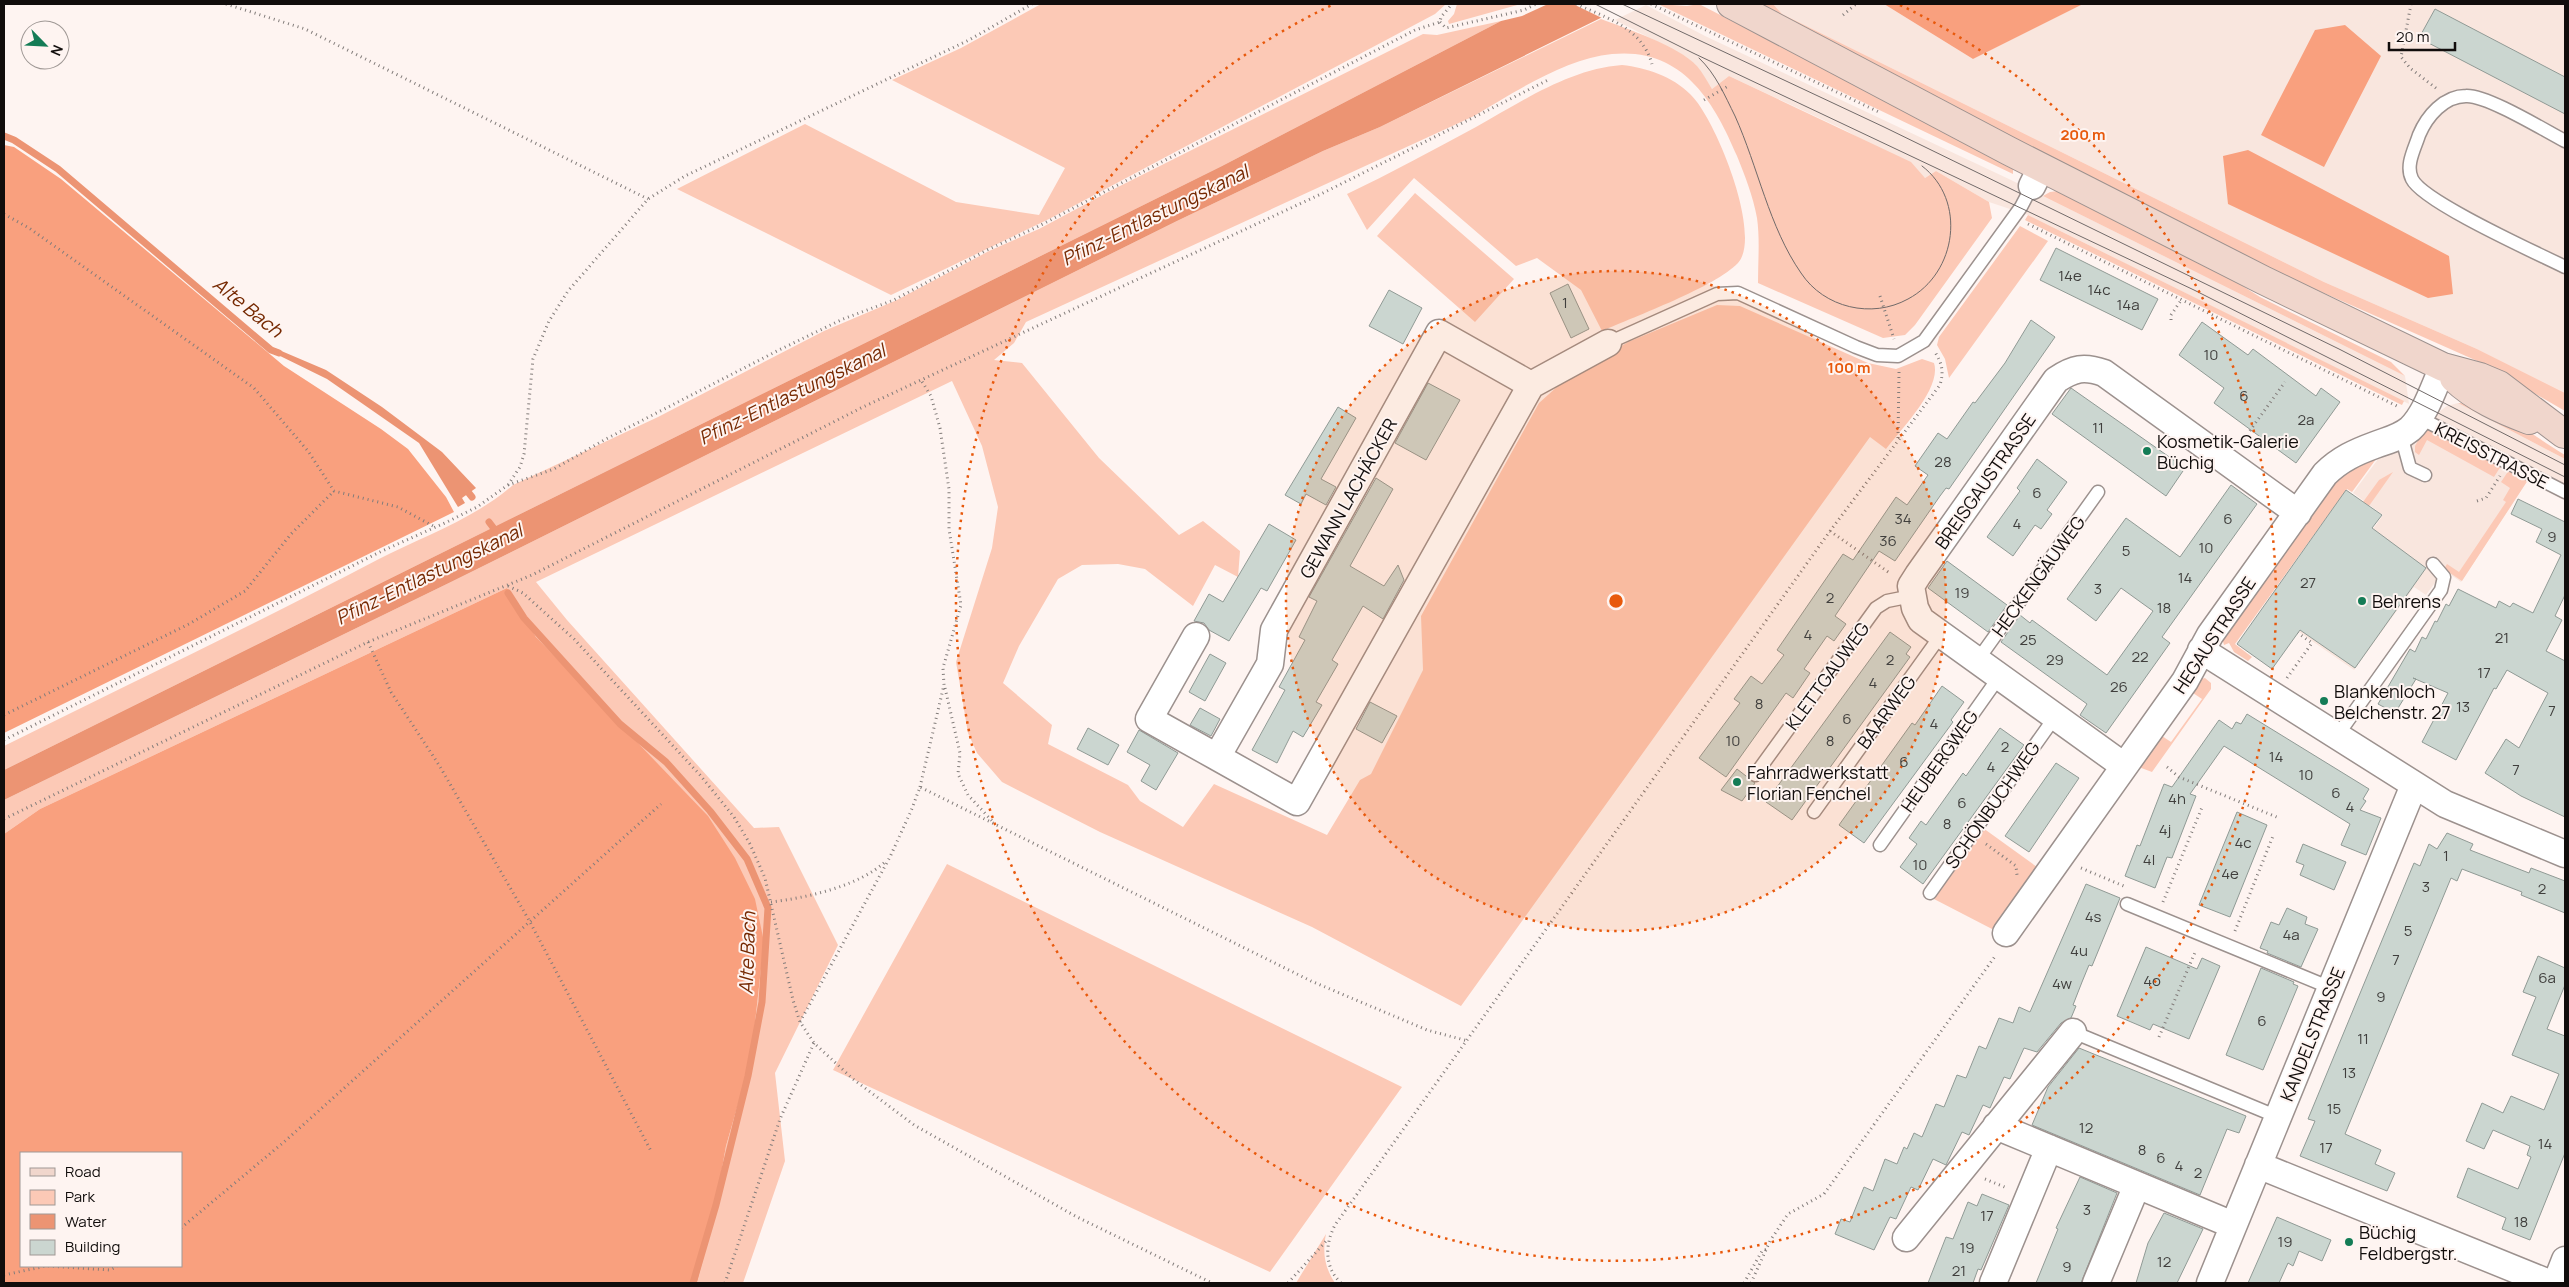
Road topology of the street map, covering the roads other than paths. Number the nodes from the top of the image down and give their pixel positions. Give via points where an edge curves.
1 (1731, 4) edge
2 (2565, 141) edge
3 (2037, 177) junction
4 (2565, 267) edge
5 (1608, 343) joint
6 (2443, 367) junction
7 (1531, 385) junction
8 (2410, 426) junction
9 (2564, 434) edge
10 (2425, 475) dead end
11 (2098, 492) dead end
12 (2565, 492) edge
13 (2298, 513) junction
14 (2433, 564) dead end
15 (1912, 591) junction
16 (1941, 635) junction
17 (1196, 636) dead end
18 (2201, 650) junction
19 (1977, 661) junction
20 (1999, 677) junction
21 (2055, 717) junction
22 (2337, 736) junction
23 (1217, 757) junction
24 (2124, 766) junction
25 (1755, 775) dead end
26 (2414, 785) junction
27 (1814, 812) dead end
28 (1880, 845) dead end
29 (2565, 854) edge
30 (1930, 893) dead end
31 (2127, 904) road end
32 (2006, 934) road end
33 (2331, 988) junction
34 (2073, 1032) joint
35 (2278, 1117) junction
36 (1996, 1126) junction
37 (2049, 1148) junction
38 (2258, 1165) junction
39 (2137, 1185) junction
40 (2233, 1225) junction
41 (1906, 1238) dead end
42 (2565, 1260) edge
43 (1993, 1283) edge
44 (2096, 1283) edge
45 (2210, 1283) edge
46 (2549, 1283) edge
47 (2556, 1283) edge

1 - 3 street
2 - 4 lane via 2483,99 2468,96 2451,100 2436,109 2421,131 2410,161 2411,178 2420,189 2444,205
3 - 5 lane via 2014,217 1924,341 1898,356 1877,355 1856,347 1738,293 1718,294
3 - 6 street via 2263,280
5 - 7 street
6 - 8 street
6 - 9 street via 2499,385
7 - 23 street via 1297,802
7 - 23 street, GEWANN LACHÄCKER via 1439,333 1274,630 1270,664
8 - 10 lane via 2410,468
8 - 12 lane, KREISSTRASSE via 2509,463
8 - 13 street, HEGAUSTRASSE via 2336,463
11 - 19 lane, HECKENGÄUWEG
13 - 15 street, BREISGAUSTRASSE via 2104,373 2089,368 2073,369 2056,380
13 - 18 street, HEGAUSTRASSE
14 - 22 lane via 2444,577 2441,590
15 - 16 street via 1921,620
15 - 25 lane, KLETTGAUWEG via 1876,608
16 - 19 street
16 - 27 lane, BAARWEG
17 - 23 street via 1149,719
18 - 22 street
18 - 24 street, HEGAUSTRASSE via 2185,681
19 - 20 street
20 - 21 street
20 - 28 lane, HEUBERGWEG
21 - 24 street
21 - 30 lane, SCHÖNBUCHWEG
22 - 26 street
24 - 32 street, HEGAUSTRASSE
26 - 29 street via 2445,804
26 - 33 street, KANDELSTRASSE
31 - 33 lane
33 - 35 street, KANDELSTRASSE
34 - 35 lane
34 - 36 street
35 - 38 street, KANDELSTRASSE
36 - 37 street
36 - 41 street
37 - 39 street
37 - 43 street
38 - 40 street, KANDELSTRASSE
38 - 46 street
39 - 40 street
39 - 44 street
40 - 45 street, KANDELSTRASSE
42 - 47 street

